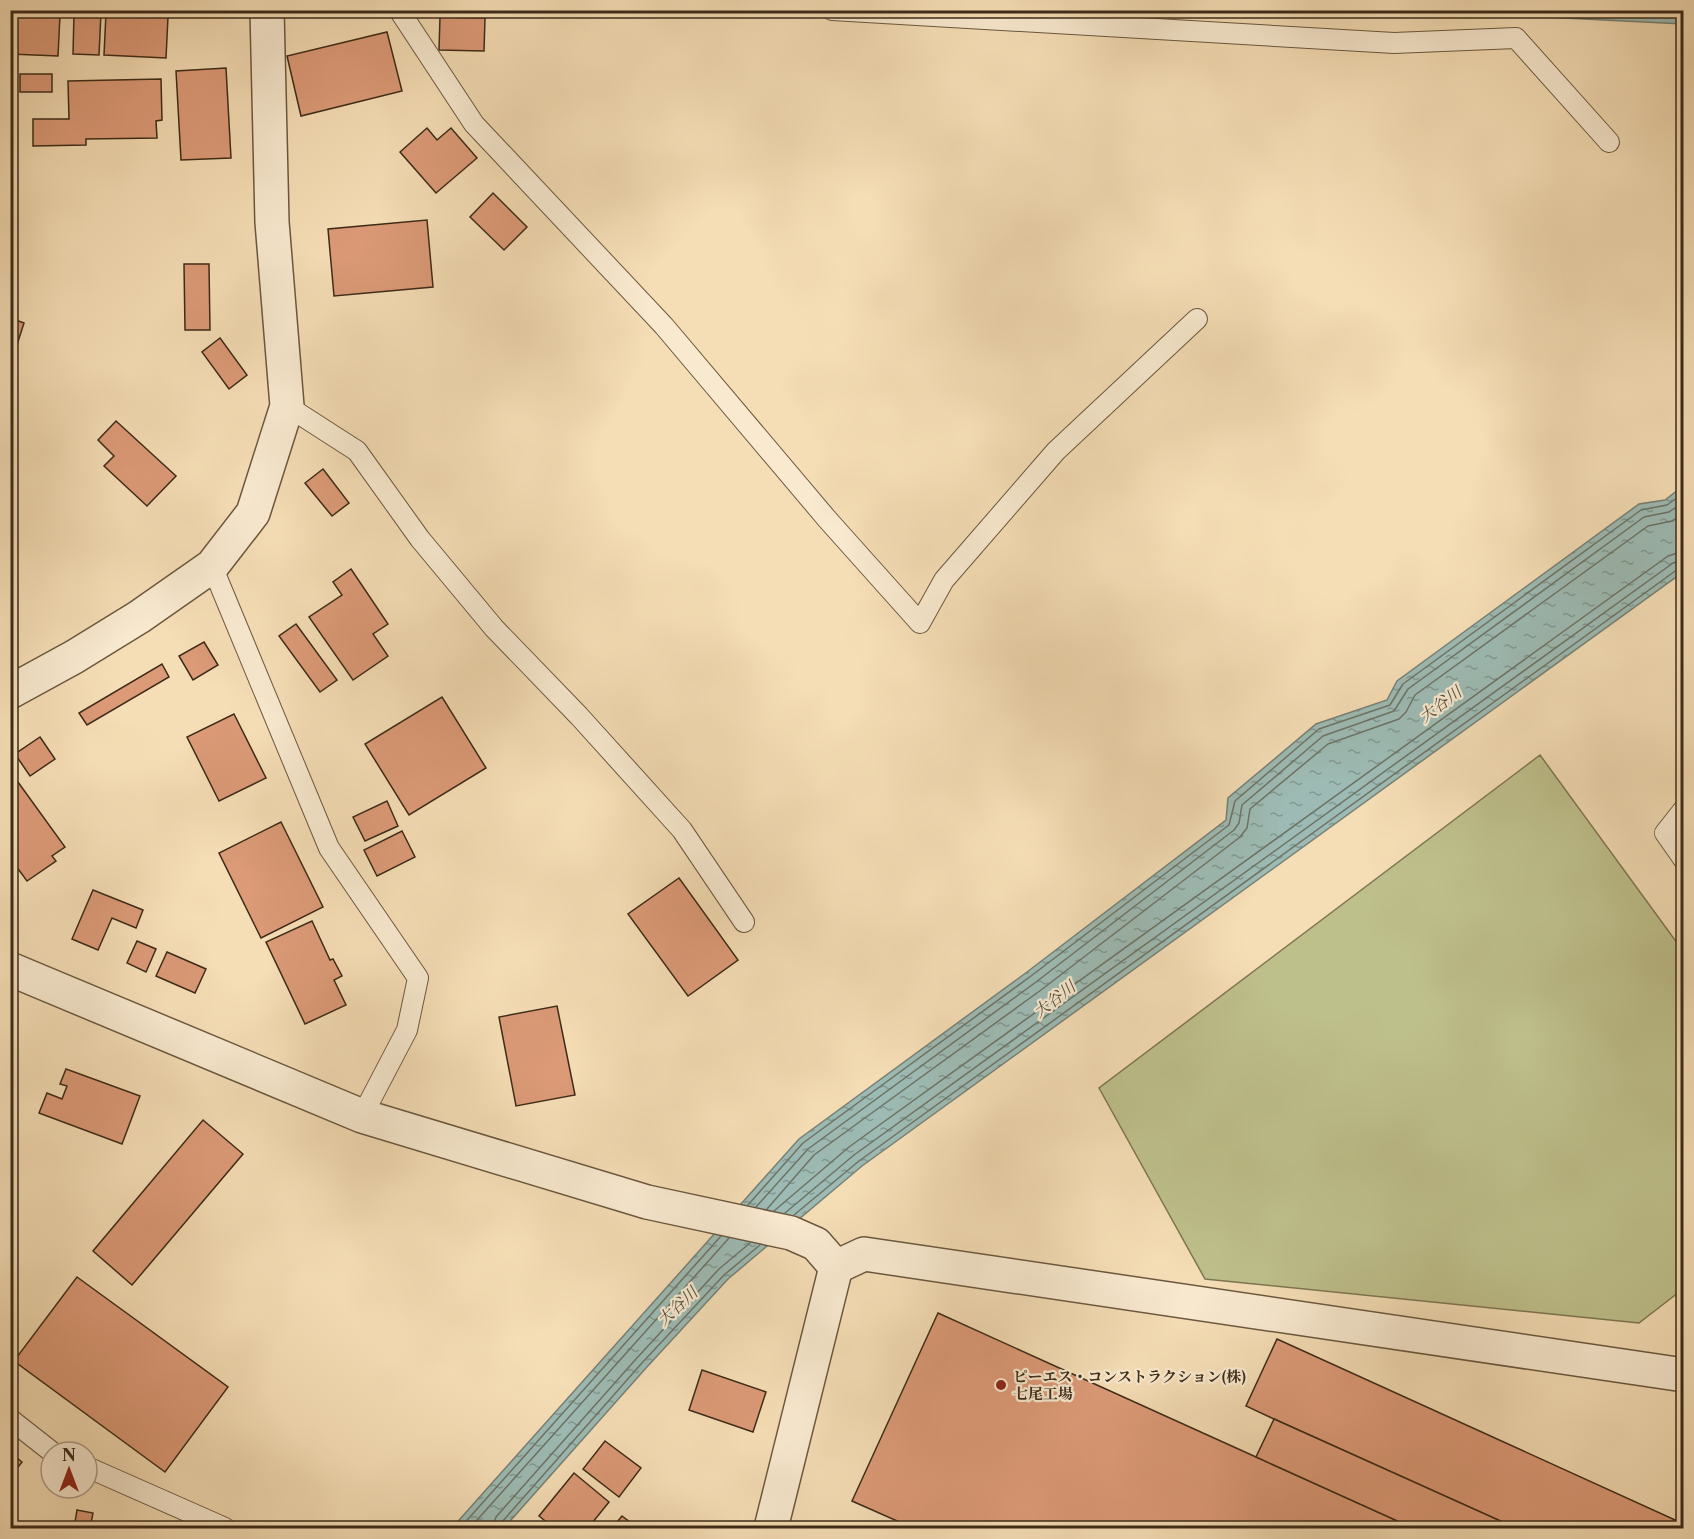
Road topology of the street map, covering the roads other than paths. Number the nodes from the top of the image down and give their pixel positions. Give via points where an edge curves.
1 (267, 10) edge
2 (399, 10) edge
3 (832, 10) edge
4 (1609, 142) dead end
5 (1197, 319) dead end
6 (287, 406) junction
7 (212, 566) junction
8 (10, 692) edge
9 (1683, 809) edge
10 (1683, 860) edge
11 (744, 922) dead end
12 (10, 969) edge
13 (362, 1116) junction
14 (826, 1255) junction
15 (1681, 1372) edge
16 (10, 1419) edge
17 (39, 1442) edge
18 (99, 1472) edge
19 (225, 1528) edge
20 (771, 1528) edge

1 - 6 street via 272,222
2 - 5 lane via 474,124 664,326 920,623 944,580 1056,451
3 - 4 lane via 1394,43 1516,38
6 - 7 street via 253,513
6 - 11 lane via 357,451 420,539 494,628 682,830
7 - 8 street via 130,622
7 - 13 lane via 329,848 418,978 407,1030
9 - 10 lane via 1665,833
12 - 13 street
13 - 14 street via 647,1202 791,1233
14 - 15 street via 864,1254
14 - 20 street
16 - 17 lane
18 - 19 lane

